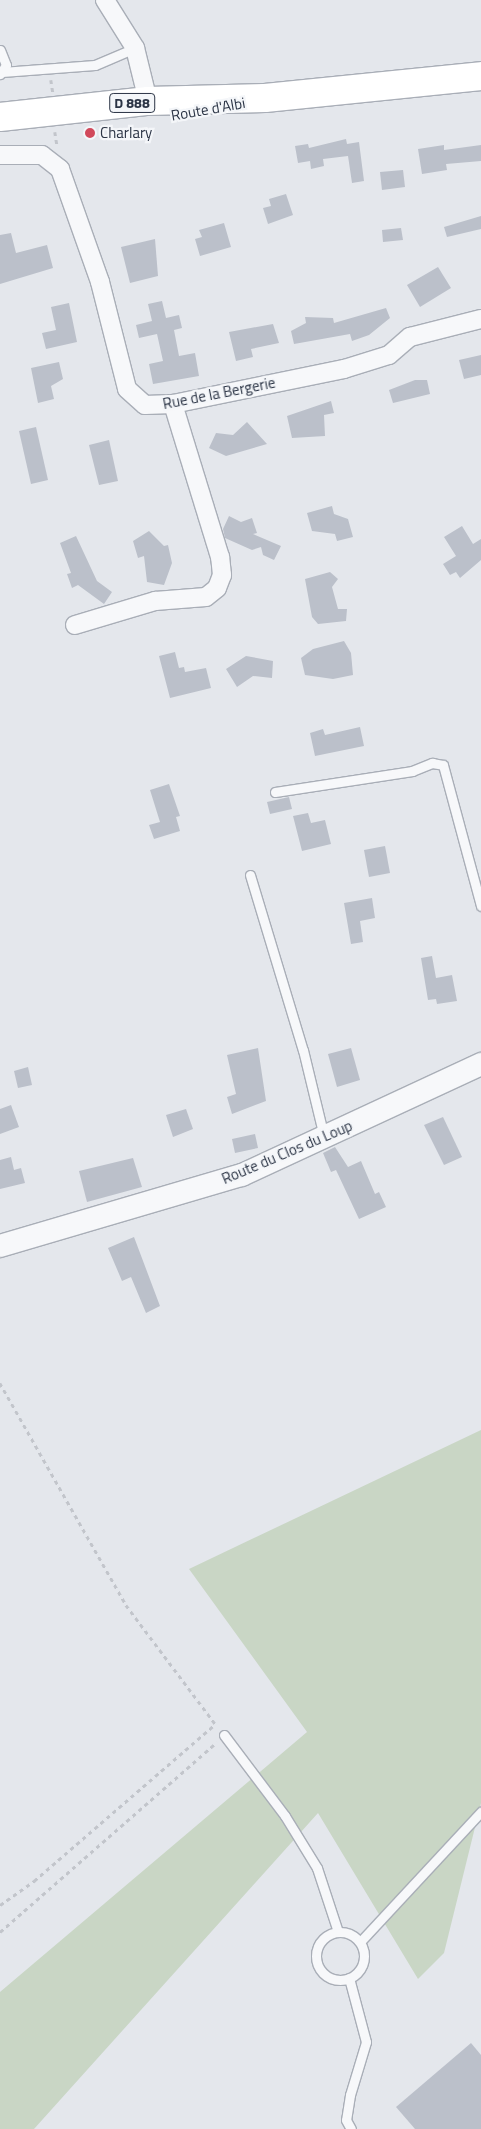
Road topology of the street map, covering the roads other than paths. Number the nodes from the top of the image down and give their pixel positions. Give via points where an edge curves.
1 (105, 0) edge
2 (135, 48) junction
3 (0, 50) edge
4 (1, 73) edge
5 (481, 76) edge
6 (265, 98) junction
7 (148, 102) junction
8 (0, 117) edge
9 (0, 131) edge
10 (0, 155) edge
11 (481, 319) edge
12 (173, 404) junction
13 (75, 625) dead end
14 (275, 792) dead end
15 (250, 875) dead end
16 (481, 906) edge
17 (481, 1064) edge
18 (324, 1138) junction
19 (0, 1246) edge
20 (224, 1735) road end
21 (481, 1812) edge
22 (338, 1932) junction
23 (360, 1942) junction
24 (349, 1978) junction
25 (351, 2129) edge

1 - 2 street
2 - 4 lane via 95,65
2 - 7 street
3 - 4 lane via 6,59
5 - 6 main road, Route d'Albi / D 888
6 - 7 main road, Route d'Albi / D 888
6 - 9 main road, Route d'Albi / D 888 via 192,114
7 - 8 main road, Route d'Albi / D 888
10 - 12 street, Rue de la Bergerie via 42,155 60,169 100,282 127,389 145,405
11 - 12 street, Rue de la Bergerie via 410,337 388,355 344,368
12 - 13 street via 220,557 222,575 217,588 206,597 155,601
14 - 16 lane via 412,771 432,763 443,765
15 - 18 lane via 304,1050
17 - 18 street, Route du Clos du Loup
18 - 19 street, Route du Clos du Loup via 242,1175
20 - 22 lane via 285,1816 318,1868
21 - 23 lane
22 - 23 lane
22 - 24 lane via 324,1938 317,1961 326,1975
23 - 24 lane via 363,1963
24 - 25 lane via 366,2042 350,2095 346,2120

